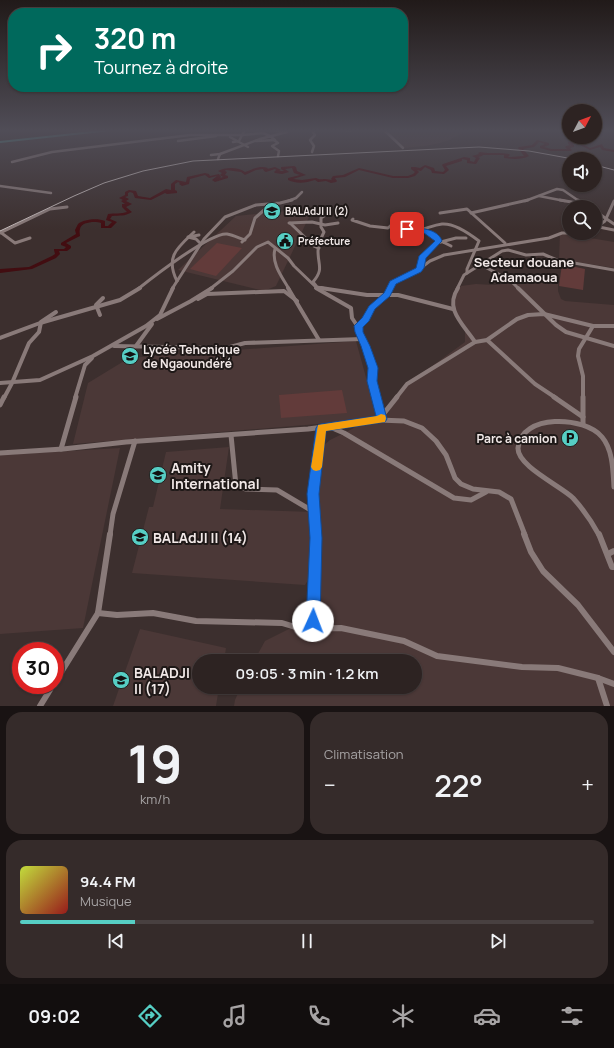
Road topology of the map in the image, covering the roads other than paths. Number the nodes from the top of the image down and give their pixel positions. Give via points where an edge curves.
1 (0, 186) edge
2 (302, 192) dead end
3 (51, 193) dead end
4 (539, 196) junction
5 (562, 200) edge
6 (578, 200) edge
7 (614, 202) edge
8 (271, 204) junction
9 (67, 207) dead end
10 (440, 213) dead end
11 (471, 213) junction
12 (602, 215) edge
13 (324, 216) dead end
14 (606, 218) junction
15 (353, 219) dead end
16 (338, 223) dead end
17 (602, 223) edge
18 (415, 224) junction
19 (614, 224) edge
20 (321, 225) junction
21 (602, 228) edge
22 (614, 230) edge
23 (426, 231) junction
24 (194, 232) dead end
25 (562, 232) edge
26 (0, 233) edge
27 (199, 235) dead end
28 (188, 237) junction
29 (30, 238) dead end
30 (466, 238) dead end
31 (438, 241) junction
32 (443, 242) junction
33 (503, 243) junction
34 (200, 245) junction
35 (451, 246) dead end
36 (319, 248) junction
37 (477, 248) junction
38 (275, 249) junction
39 (505, 250) junction
40 (171, 263) junction
41 (421, 266) junction
42 (481, 266) junction
43 (614, 270) edge
44 (467, 273) junction
45 (177, 281) junction
46 (387, 294) junction
47 (103, 298) dead end
48 (297, 301) junction
49 (97, 307) junction
50 (453, 309) junction
51 (56, 312) dead end
52 (169, 313) junction
53 (544, 314) junction
54 (100, 315) dead end
55 (154, 321) junction
56 (40, 324) junction
57 (358, 326) junction
58 (593, 326) junction
59 (614, 326) edge
60 (0, 338) edge
61 (586, 338) junction
62 (362, 339) junction
63 (319, 340) junction
64 (487, 340) junction
65 (474, 342) junction
66 (113, 346) junction
67 (136, 346) junction
68 (614, 346) edge
69 (94, 356) junction
70 (0, 383) edge
71 (12, 383) junction
72 (0, 405) edge
73 (583, 417) junction
74 (381, 418) junction
75 (583, 424) junction
76 (330, 427) junction
77 (321, 428) junction
78 (231, 435) junction
79 (135, 441) junction
80 (61, 449) junction
81 (0, 453) edge
82 (614, 486) edge
83 (486, 492) junction
84 (314, 512) junction
85 (614, 551) edge
86 (608, 554) junction
87 (614, 567) edge
88 (98, 613) junction
89 (315, 629) junction
90 (614, 652) edge
91 (64, 668) edge
92 (598, 678) junction
93 (614, 684) edge
94 (47, 694) edge
95 (40, 706) edge
96 (607, 706) edge

1 - 3 street
2 - 8 street via 296,198
4 - 5 street
4 - 6 street via 560,189
4 - 11 street
7 - 14 street
8 - 34 street via 256,205 228,215
8 - 34 street via 255,218 250,234 243,241 226,234
9 - 26 street via 50,209
10 - 11 street via 465,208
11 - 33 street via 502,239
12 - 14 street
13 - 20 street via 321,218
14 - 17 street
14 - 19 street
15 - 18 street via 360,224 378,228 388,228 397,220 413,219
16 - 20 street
18 - 23 street
18 - 23 street via 406,228
20 - 36 street via 324,232
20 - 36 street via 312,222 289,223
21 - 22 street
23 - 31 street
23 - 37 street via 447,224 477,239
24 - 28 street
25 - 33 street via 553,237
26 - 29 street via 15,243
27 - 28 street
28 - 34 street via 196,239
28 - 40 street via 173,256
30 - 32 street
31 - 32 street
31 - 41 street via 422,258
32 - 35 street
33 - 37 street
33 - 39 street
34 - 40 street
34 - 45 street
36 - 46 street via 321,267 313,282 317,287 367,295
37 - 41 street via 438,256
37 - 44 street
38 - 48 street via 273,256 278,270
38 - 52 street via 270,243 262,243 220,282
38 - 57 street via 288,258 319,290 351,308 352,318
39 - 42 street
39 - 43 street via 526,255 543,254 557,260
40 - 45 street via 171,272
40 - 49 street via 130,295
41 - 46 street via 418,270 396,280
42 - 44 street
42 - 53 street via 510,280
44 - 50 street via 454,294
45 - 55 street via 166,298 160,315
46 - 50 street
46 - 57 street
47 - 49 street via 97,303
48 - 52 street via 284,291 207,294
48 - 63 street
49 - 54 street
49 - 56 street
50 - 65 street
51 - 56 street
52 - 55 street
53 - 58 street
53 - 61 street via 566,332
53 - 64 street via 517,318
55 - 66 street
55 - 67 street
56 - 60 street
56 - 71 street via 39,332 29,343
57 - 62 street
58 - 59 street
58 - 61 street
61 - 68 street
61 - 73 street via 579,348 578,356 583,376
62 - 63 street
62 - 74 street via 373,368 372,381
63 - 67 street via 245,343 218,348
64 - 65 street
64 - 73 street via 535,384
65 - 74 street via 407,384
66 - 67 street
66 - 69 street
69 - 71 street via 40,380
69 - 80 street via 85,365
70 - 71 street
71 - 72 street
73 - 75 street
74 - 76 street
74 - 83 street via 398,419 422,428 446,455 455,480 467,488
75 - 82 street via 601,436 606,445 613,466
75 - 86 street via 539,423 526,429 519,438 518,451 525,464 564,490 580,506 593,522
76 - 77 street
76 - 83 street via 454,498 474,500
77 - 78 street
77 - 84 street via 313,494
78 - 79 street
78 - 84 street via 236,486 242,489 267,488 283,492 307,510
79 - 80 street
79 - 88 street via 113,514
80 - 81 street
83 - 90 street via 497,491 511,500 531,552 543,571 578,605
84 - 89 street
85 - 86 street
86 - 87 street
88 - 89 street via 117,616 153,613 196,621 282,623 302,629
88 - 91 street
89 - 92 street via 342,628 404,641 437,656 522,667 558,668
92 - 93 street
92 - 96 street
94 - 95 street

